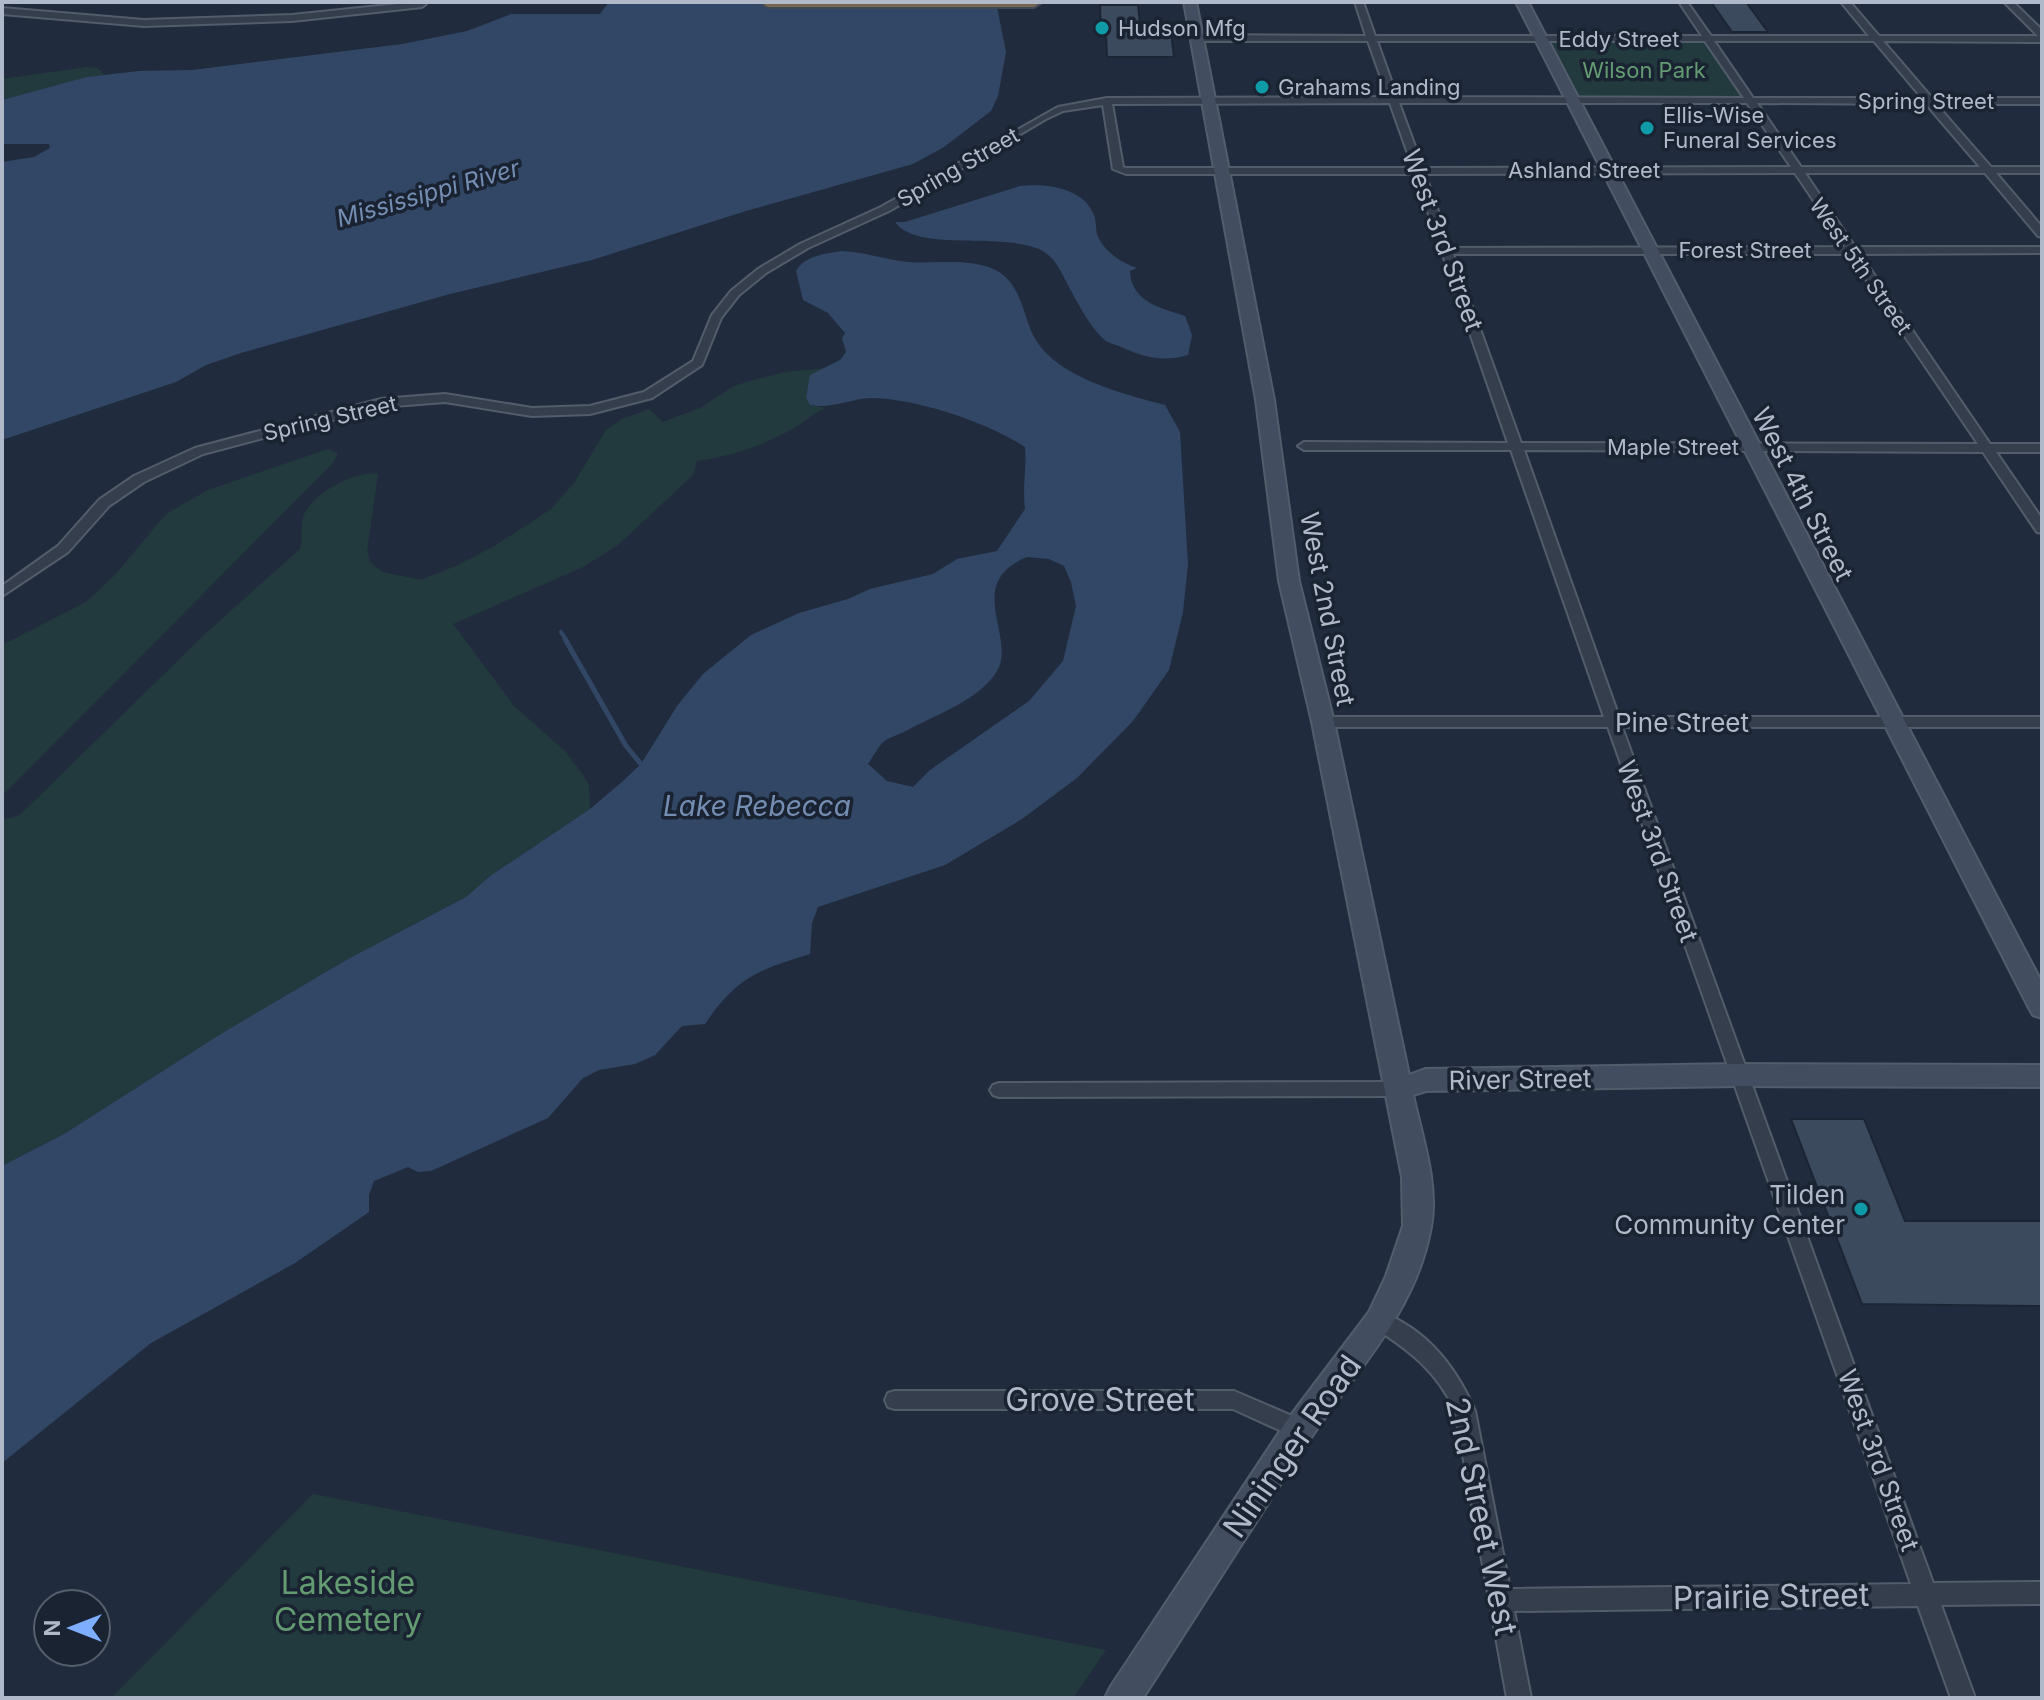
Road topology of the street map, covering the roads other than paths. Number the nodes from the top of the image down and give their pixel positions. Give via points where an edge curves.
1 (768, 2) edge
2 (1034, 2) edge
3 (1190, 2) edge
4 (1359, 2) edge
5 (1522, 2) edge
6 (1683, 2) edge
7 (1845, 2) edge
8 (2008, 2) edge
9 (422, 4) dead end
10 (2, 11) edge
11 (2042, 37) edge
12 (1197, 38) junction
13 (1372, 38) junction
14 (1875, 38) junction
15 (1540, 39) junction
16 (1708, 39) junction
17 (1209, 100) junction
18 (1107, 101) junction
19 (1393, 101) junction
20 (1573, 101) junction
21 (1749, 101) junction
22 (1929, 101) junction
23 (2042, 101) edge
24 (1795, 169) junction
25 (1607, 170) junction
26 (1988, 170) junction
27 (2042, 170) edge
28 (1417, 171) junction
29 (1223, 172) junction
30 (2042, 234) edge
31 (1850, 249) junction
32 (1649, 250) junction
33 (2042, 250) edge
34 (1448, 251) junction
35 (1304, 446) dead end
36 (1516, 446) junction
37 (1750, 447) junction
38 (1987, 448) junction
39 (2042, 448) edge
40 (2042, 529) edge
41 (2, 592) edge
42 (1323, 722) junction
43 (1613, 722) junction
44 (1893, 722) junction
45 (2042, 722) edge
46 (2042, 1008) edge
47 (1738, 1075) junction
48 (2042, 1076) edge
49 (1400, 1089) junction
50 (999, 1090) dead end
51 (1416, 1177) joint
52 (1380, 1321) junction
53 (895, 1400) dead end
54 (1299, 1429) junction
55 (1926, 1593) junction
56 (2042, 1593) edge
57 (1500, 1600) junction
58 (1123, 1698) edge
59 (1519, 1698) edge
60 (1963, 1698) edge

1 - 2 highway
3 - 12 street, West 2nd Street
4 - 13 street, West 3rd Street
5 - 15 street, West 4th Street
6 - 16 street, West 5th Street
7 - 14 street
8 - 11 street
9 - 10 street via 292,18 144,23
11 - 14 street, Eddy Street
12 - 13 street, Eddy Street
12 - 17 street, West 2nd Street
13 - 15 street, Eddy Street
13 - 19 street, West 3rd Street
14 - 16 street, Eddy Street
14 - 22 street
15 - 16 street, Eddy Street
15 - 20 street, West 4th Street
16 - 21 street, West 5th Street
17 - 18 street, Spring Street
17 - 19 street, Spring Street
17 - 29 street, West 2nd Street
18 - 29 street, Ashland Street via 1118,169
18 - 41 street, Spring Street via 1043,117 885,209 762,271 716,317 698,363 648,395 590,410 532,412 445,398 381,403 199,451 139,479 104,503 63,549
19 - 20 street, Spring Street
19 - 28 street, West 3rd Street
20 - 21 street, Spring Street
20 - 25 street, West 4th Street
21 - 22 street, Spring Street
21 - 24 street, West 5th Street
22 - 23 street, Spring Street
22 - 26 street
24 - 25 street, Ashland Street
24 - 26 street, Ashland Street
24 - 31 street, West 5th Street
25 - 28 street, Ashland Street
25 - 32 street, West 4th Street
26 - 27 street, Ashland Street
26 - 30 street
28 - 29 street, Ashland Street
28 - 34 street, West 3rd Street
29 - 42 street, West 2nd Street via 1265,400 1289,581
31 - 32 street, Forest Street
31 - 33 street, Forest Street
31 - 38 street, West 5th Street
32 - 34 street, Forest Street
32 - 37 street, West 4th Street
34 - 36 street, West 3rd Street
35 - 36 street, Maple Street
36 - 37 street, Maple Street
36 - 43 street, West 3rd Street
37 - 38 street, Maple Street
37 - 44 street, West 4th Street
38 - 39 street, Maple Street
38 - 40 street, West 5th Street
42 - 43 street, Pine Street
42 - 49 street, West 2nd Street
43 - 44 street, Pine Street
43 - 47 street, West 3rd Street
44 - 45 street, Pine Street
44 - 46 street, West 4th Street
47 - 48 street, River Street
47 - 49 street, River Street via 1425,1080
47 - 55 street, West 3rd Street
49 - 50 street, River Street
49 - 51 street, West 2nd Street
51 - 52 street, Nininger Road via 1417,1226
52 - 54 street, Nininger Road
52 - 57 street, 2nd Street West via 1427,1350 1452,1379 1465,1411
53 - 54 street, Grove Street via 1234,1400
54 - 58 street, Nininger Road
55 - 56 street, Prairie Street
55 - 57 street, Prairie Street
55 - 60 street, West 3rd Street
57 - 59 street, 2nd Street West

